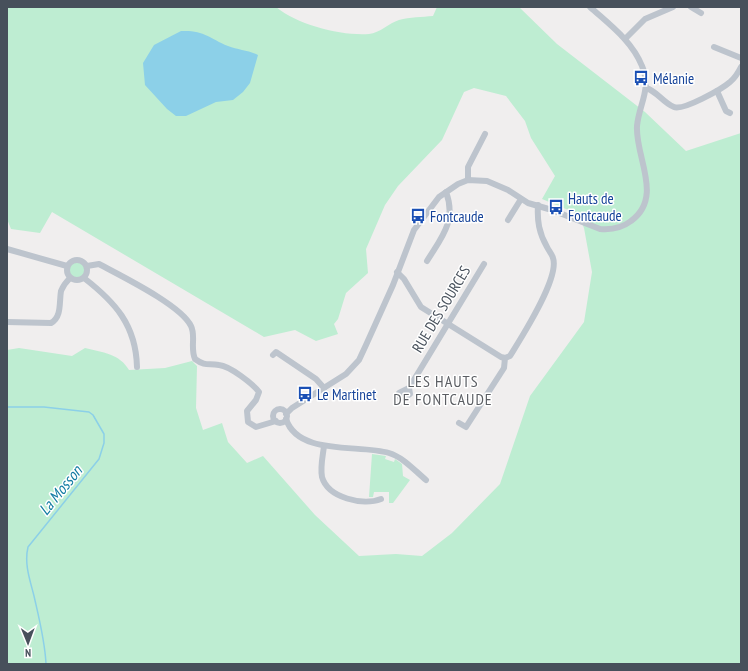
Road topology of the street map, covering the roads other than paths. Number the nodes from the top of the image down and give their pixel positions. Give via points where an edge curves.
1 (590, 7) edge
2 (673, 7) edge
3 (691, 7) edge
4 (701, 13) dead end
5 (626, 39) junction
6 (714, 47) dead end
7 (741, 58) edge
8 (740, 71) edge
9 (646, 88) junction
10 (717, 91) junction
11 (730, 113) dead end
12 (485, 134) dead end
13 (468, 180) junction
14 (446, 192) junction
15 (521, 199) junction
16 (538, 205) junction
17 (508, 220) dead end
18 (7, 249) edge
19 (427, 261) dead end
20 (484, 264) dead end
21 (67, 266) junction
22 (87, 266) junction
23 (397, 272) junction
24 (70, 278) junction
25 (84, 278) junction
26 (7, 322) edge
27 (448, 324) junction
28 (273, 355) dead end
29 (505, 358) junction
30 (137, 367) dead end
31 (324, 388) junction
32 (409, 388) dead end
33 (281, 419) junction
34 (459, 423) dead end
35 (324, 446) junction
36 (426, 480) dead end
37 (381, 499) dead end

1 - 5 street
2 - 5 street via 645,19
3 - 4 street
5 - 9 street via 643,67
6 - 7 street
8 - 10 street via 729,84
9 - 10 street via 678,108
9 - 16 street via 637,130 647,196 639,214 624,226 608,230
10 - 11 street via 726,111
12 - 13 street via 468,167
13 - 14 street
13 - 15 street via 478,179 497,185
14 - 19 street via 450,212 449,225
14 - 23 street via 424,214 414,230
15 - 16 street
15 - 17 street
16 - 29 street via 539,229 554,264 538,310 510,356
18 - 21 street
20 - 27 street, RUE DES SOURCES
21 - 22 street via 75,259
21 - 24 street via 66,272
22 - 25 street
22 - 33 street via 99,264 186,316 193,330 193,350 196,359 206,365 224,366 256,388 259,395 247,411 250,424 256,427
23 - 27 street via 421,307
23 - 31 street via 359,360 346,374
24 - 25 street
24 - 26 street via 62,291 58,315 54,322
25 - 30 street via 106,296 123,315 135,349
27 - 29 street
27 - 32 street, RUE DES SOURCES
28 - 31 street via 276,352 316,379
29 - 34 street via 504,368 466,427
31 - 33 street via 292,408
33 - 35 street via 296,434
35 - 36 street via 374,450 390,454
35 - 37 street via 322,472 325,483 341,497 349,500 374,502

